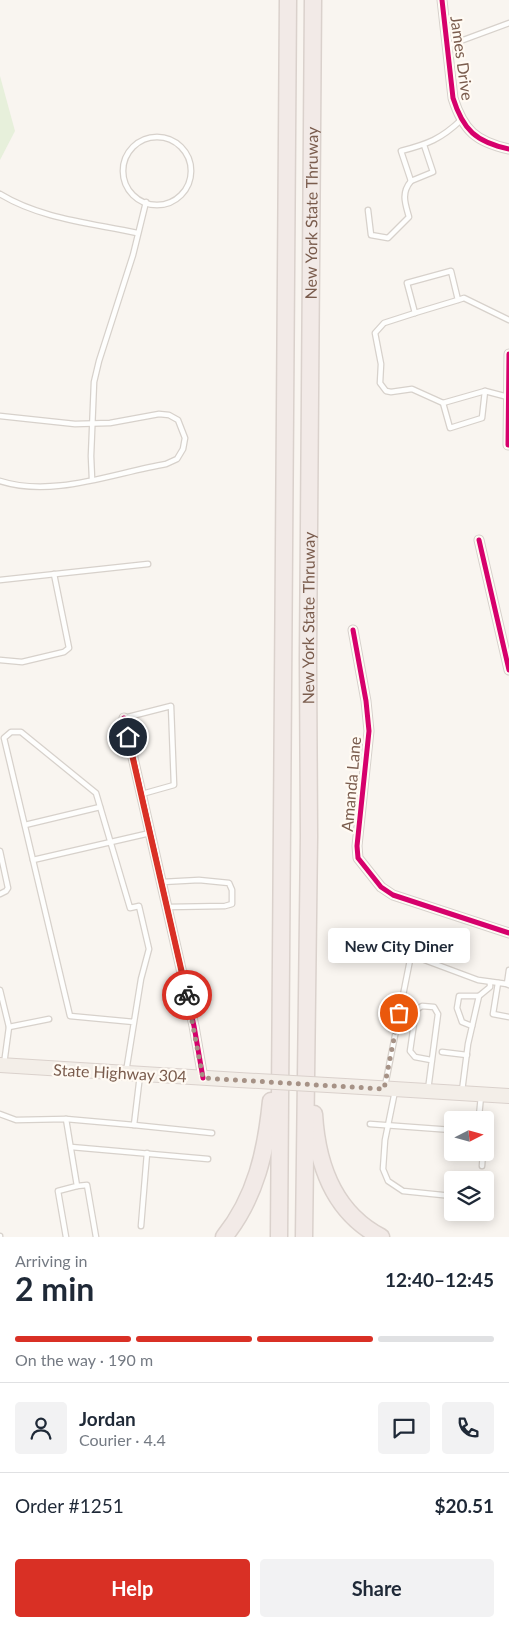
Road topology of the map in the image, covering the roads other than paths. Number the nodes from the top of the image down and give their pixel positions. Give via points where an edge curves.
1 (288, 0) edge
2 (313, 0) edge
3 (442, 0) edge
4 (509, 23) edge
5 (447, 46) junction
6 (462, 120) junction
7 (424, 145) junction
8 (509, 149) edge
9 (411, 181) junction
10 (0, 194) edge
11 (146, 202) junction
12 (368, 210) dead end
13 (137, 233) junction
14 (458, 300) junction
15 (415, 313) junction
16 (509, 320) edge
17 (509, 354) edge
18 (485, 391) junction
19 (509, 398) edge
20 (443, 403) junction
21 (0, 416) edge
22 (92, 424) junction
23 (508, 445) dead end
24 (92, 479) junction
25 (0, 481) edge
26 (479, 540) dead end
27 (148, 564) dead end
28 (54, 574) junction
29 (0, 580) edge
30 (353, 630) dead end
31 (0, 660) edge
32 (509, 670) edge
33 (124, 718) joint
34 (141, 794) junction
35 (100, 807) junction
36 (25, 825) junction
37 (150, 834) junction
38 (110, 842) junction
39 (0, 852) edge
40 (33, 860) junction
41 (162, 882) junction
42 (0, 894) edge
43 (167, 907) junction
44 (509, 933) edge
45 (509, 970) edge
46 (490, 982) junction
47 (498, 983) junction
48 (508, 984) edge
49 (0, 990) edge
50 (479, 996) junction
51 (281, 1004) junction
52 (308, 1016) junction
53 (509, 1016) edge
54 (49, 1019) dead end
55 (134, 1022) junction
56 (472, 1026) junction
57 (9, 1027) junction
58 (442, 1052) dead end
59 (466, 1055) junction
60 (431, 1060) junction
61 (2, 1065) edge
62 (126, 1073) junction
63 (140, 1074) junction
64 (203, 1078) junction
65 (390, 1089) junction
66 (428, 1091) junction
67 (462, 1094) junction
68 (481, 1095) junction
69 (509, 1096) edge
70 (479, 1111) edge
71 (0, 1114) edge
72 (66, 1119) junction
73 (370, 1124) dead end
74 (134, 1125) junction
75 (390, 1125) junction
76 (444, 1129) edge
77 (212, 1133) dead end
78 (71, 1147) junction
79 (147, 1153) junction
80 (208, 1159) dead end
81 (482, 1161) edge
82 (482, 1166) dead end
83 (77, 1186) junction
84 (444, 1195) edge
85 (141, 1226) dead end
86 (66, 1237) edge
87 (95, 1237) edge
88 (224, 1237) edge
89 (279, 1237) edge
90 (304, 1237) edge
91 (381, 1237) edge

1 - 51 highway, New York State Thruway
2 - 52 highway, New York State Thruway
3 - 5 street, James Drive
4 - 5 lane
5 - 6 street, James Drive via 453,98
6 - 7 lane via 445,135
6 - 8 street, James Drive via 478,139
7 - 9 lane via 433,172
7 - 9 lane via 401,151
9 - 12 lane via 405,188 404,198 409,217 388,238 371,235
10 - 13 lane via 46,215
11 - 11 lane via 159,205 170,202 186,188 190,173 187,156 172,140 160,137 138,142 125,160 125,182 130,192
11 - 13 lane
13 - 22 lane via 94,382
14 - 15 lane
14 - 15 lane via 451,271 407,283
14 - 16 lane via 464,298
15 - 20 lane via 384,323 376,329 374,338 381,364 380,383 386,391 412,389
17 - 19 street
18 - 19 lane
18 - 20 lane
18 - 20 lane via 482,418 450,428
19 - 23 street
21 - 22 lane
22 - 24 lane
22 - 24 lane via 169,415 178,420 185,438 177,459
24 - 25 lane via 24,487
26 - 32 street
27 - 28 lane
28 - 29 lane
28 - 31 lane via 69,648 22,662
30 - 44 street, Amanda Lane via 369,731 358,858 381,887 393,895
33 - 34 street
33 - 34 lane via 171,706 174,785
34 - 37 street
35 - 36 lane
35 - 36 lane via 96,793 21,732 11,732 4,738
35 - 38 lane
36 - 40 lane
37 - 38 lane
37 - 41 street
38 - 40 lane
38 - 55 lane via 130,908 139,906 149,949
39 - 42 lane via 8,888
40 - 55 lane via 70,1016
41 - 43 street
41 - 43 lane via 199,880 229,883 232,890 232,904 225,906
43 - 64 street
45 - 48 lane
46 - 47 lane
46 - 50 lane via 490,987
46 - 65 lane via 411,955
47 - 48 lane
47 - 53 lane via 493,1014
49 - 57 lane
50 - 56 lane
50 - 56 lane via 459,996 457,1008 462,1022
51 - 88 highway via 264,1153 246,1204
51 - 89 highway, New York State Thruway
52 - 90 highway, New York State Thruway
52 - 91 highway via 315,1127 323,1168 345,1209 362,1226
54 - 57 lane
55 - 62 lane
56 - 59 lane
57 - 61 lane
58 - 59 lane
59 - 67 lane
60 - 60 lane via 438,1014 434,1006 419,1006 410,1051 415,1057
60 - 66 lane
61 - 62 main road, State Highway 304
62 - 63 main road, State Highway 304
63 - 64 main road, State Highway 304
63 - 74 lane
64 - 65 main road, State Highway 304, bridge
65 - 66 main road, State Highway 304
65 - 75 lane
66 - 67 main road, State Highway 304
67 - 68 main road, State Highway 304
68 - 69 main road, State Highway 304
68 - 70 lane
71 - 72 lane via 16,1120
72 - 74 lane
72 - 78 lane
73 - 75 lane
74 - 77 lane
75 - 76 lane
75 - 84 lane via 382,1169 388,1182 403,1191
78 - 79 lane
78 - 83 lane
79 - 80 lane
79 - 85 lane
81 - 82 lane
83 - 86 lane via 58,1191
83 - 87 lane via 86,1184

